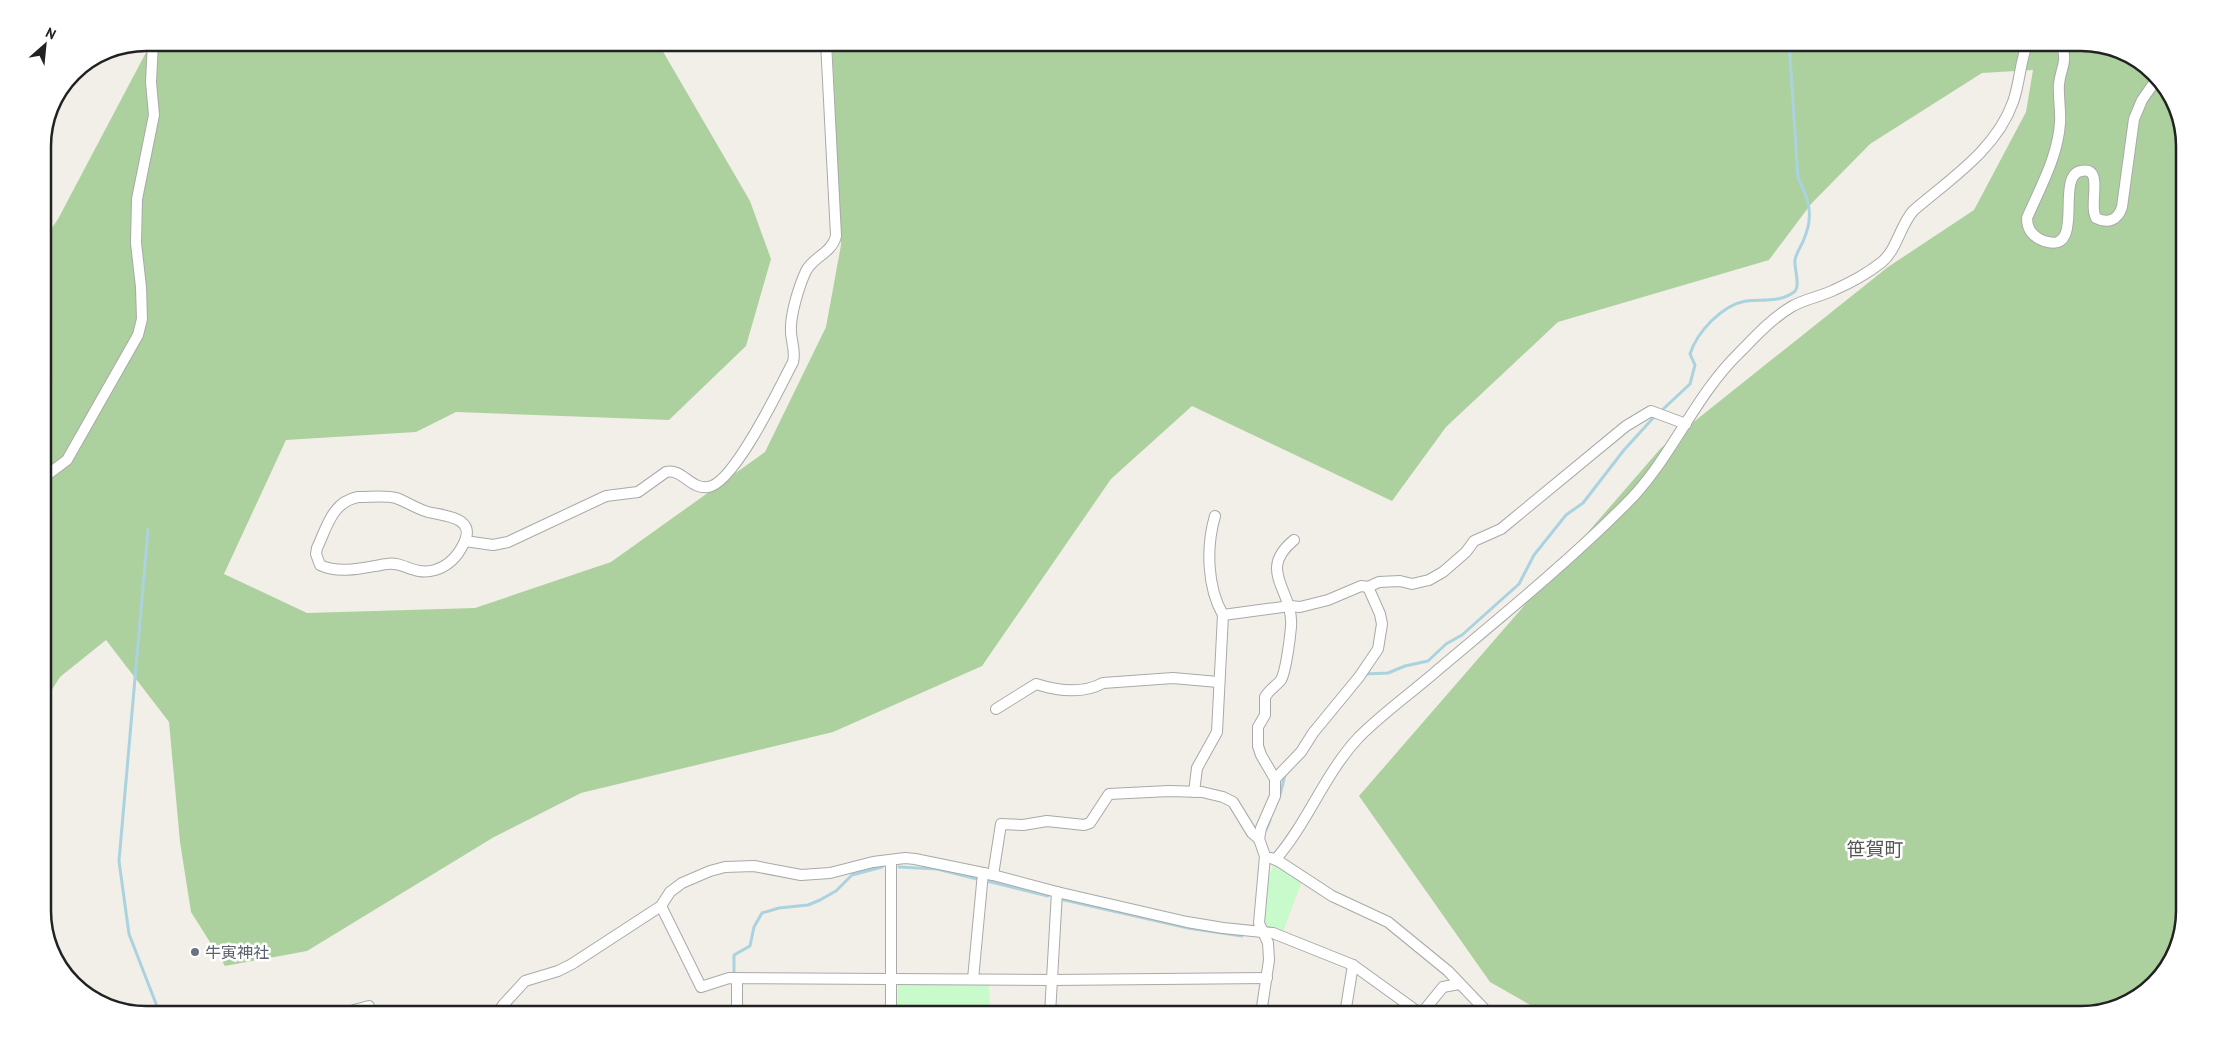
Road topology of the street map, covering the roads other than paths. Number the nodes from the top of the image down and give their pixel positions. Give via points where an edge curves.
1 (153, 51) edge
2 (826, 51) edge
3 (2026, 51) edge
4 (2064, 51) edge
5 (2153, 85) edge
6 (1686, 424) junction
7 (51, 472) edge
8 (1215, 516) dead end
9 (1294, 540) dead end
10 (465, 541) junction
11 (1368, 587) junction
12 (1290, 606) junction
13 (1223, 615) junction
14 (1218, 682) junction
15 (996, 709) dead end
16 (1276, 779) junction
17 (1194, 792) junction
18 (1259, 839) junction
19 (1270, 858) junction
20 (891, 860) junction
21 (988, 874) junction
22 (1056, 892) junction
23 (662, 906) junction
24 (1261, 931) junction
25 (1353, 965) junction
26 (890, 978) junction
27 (1267, 978) junction
28 (737, 979) junction
29 (973, 979) junction
30 (1052, 980) junction
31 (1458, 984) junction
32 (502, 1006) edge
33 (737, 1006) edge
34 (890, 1006) edge
35 (1050, 1006) edge
36 (1262, 1006) edge
37 (1346, 1006) edge
38 (1410, 1006) edge
39 (1428, 1006) edge
40 (1481, 1006) edge

1 - 7 street via 151,82 154,115 137,199 136,243 142,311 138,335 67,460
2 - 10 street via 836,236 831,246 805,272 791,321 793,362 740,458 710,487 697,486 676,472 666,472 638,492 606,496 508,542 493,545
3 - 6 street via 2013,102 1994,138 1913,210 1884,260 1834,290 1806,300 1776,317 1720,373
4 - 5 street via 2057,142 2027,218 2032,233 2044,241 2060,239 2068,229 2070,183 2079,171 2089,172 2095,178 2092,212 2096,218 2108,221 2118,217 2134,119
6 - 11 street via 1651,410 1626,426 1501,529 1474,541 1444,572 1412,584 1379,582
6 - 19 street via 1667,454 1626,504 1538,586 1359,738 1331,772 1302,825
8 - 13 street via 1209,566
9 - 12 street via 1285,548 1275,567 1278,582
10 - 10 street via 464,524 458,518 429,512 392,497 358,497 334,510 316,554 320,565 326,568 363,569 393,563 412,571 429,572 449,564
11 - 12 street via 1361,586 1300,607
11 - 16 street via 1382,624 1378,649 1301,752
12 - 13 street
12 - 16 street via 1291,628 1281,679 1265,697 1265,715 1258,727 1261,755
13 - 14 street
14 - 15 street via 1174,678 1103,683 1094,688 1065,690 1036,684
14 - 17 street via 1217,732 1197,768
16 - 18 street via 1275,796
17 - 18 street via 1229,799
17 - 21 street via 1109,794 1094,820 1084,824 1047,821 1001,824
18 - 19 street
19 - 24 street via 1259,916
19 - 31 street via 1332,896 1388,922 1431,956
20 - 21 street via 915,859
20 - 23 street via 801,875 754,866 710,870 670,892
20 - 26 street
21 - 22 street
21 - 29 street
22 - 24 street via 1187,922
22 - 30 street
23 - 28 street via 701,987 729,978
23 - 32 street via 572,964 525,981
24 - 25 street via 1280,935
24 - 27 street via 1268,943
25 - 37 street
25 - 38 street
26 - 28 street
26 - 29 street
26 - 34 street
27 - 30 street
27 - 36 street
28 - 33 street
29 - 30 street
30 - 35 street
31 - 39 street via 1443,987
31 - 40 street

